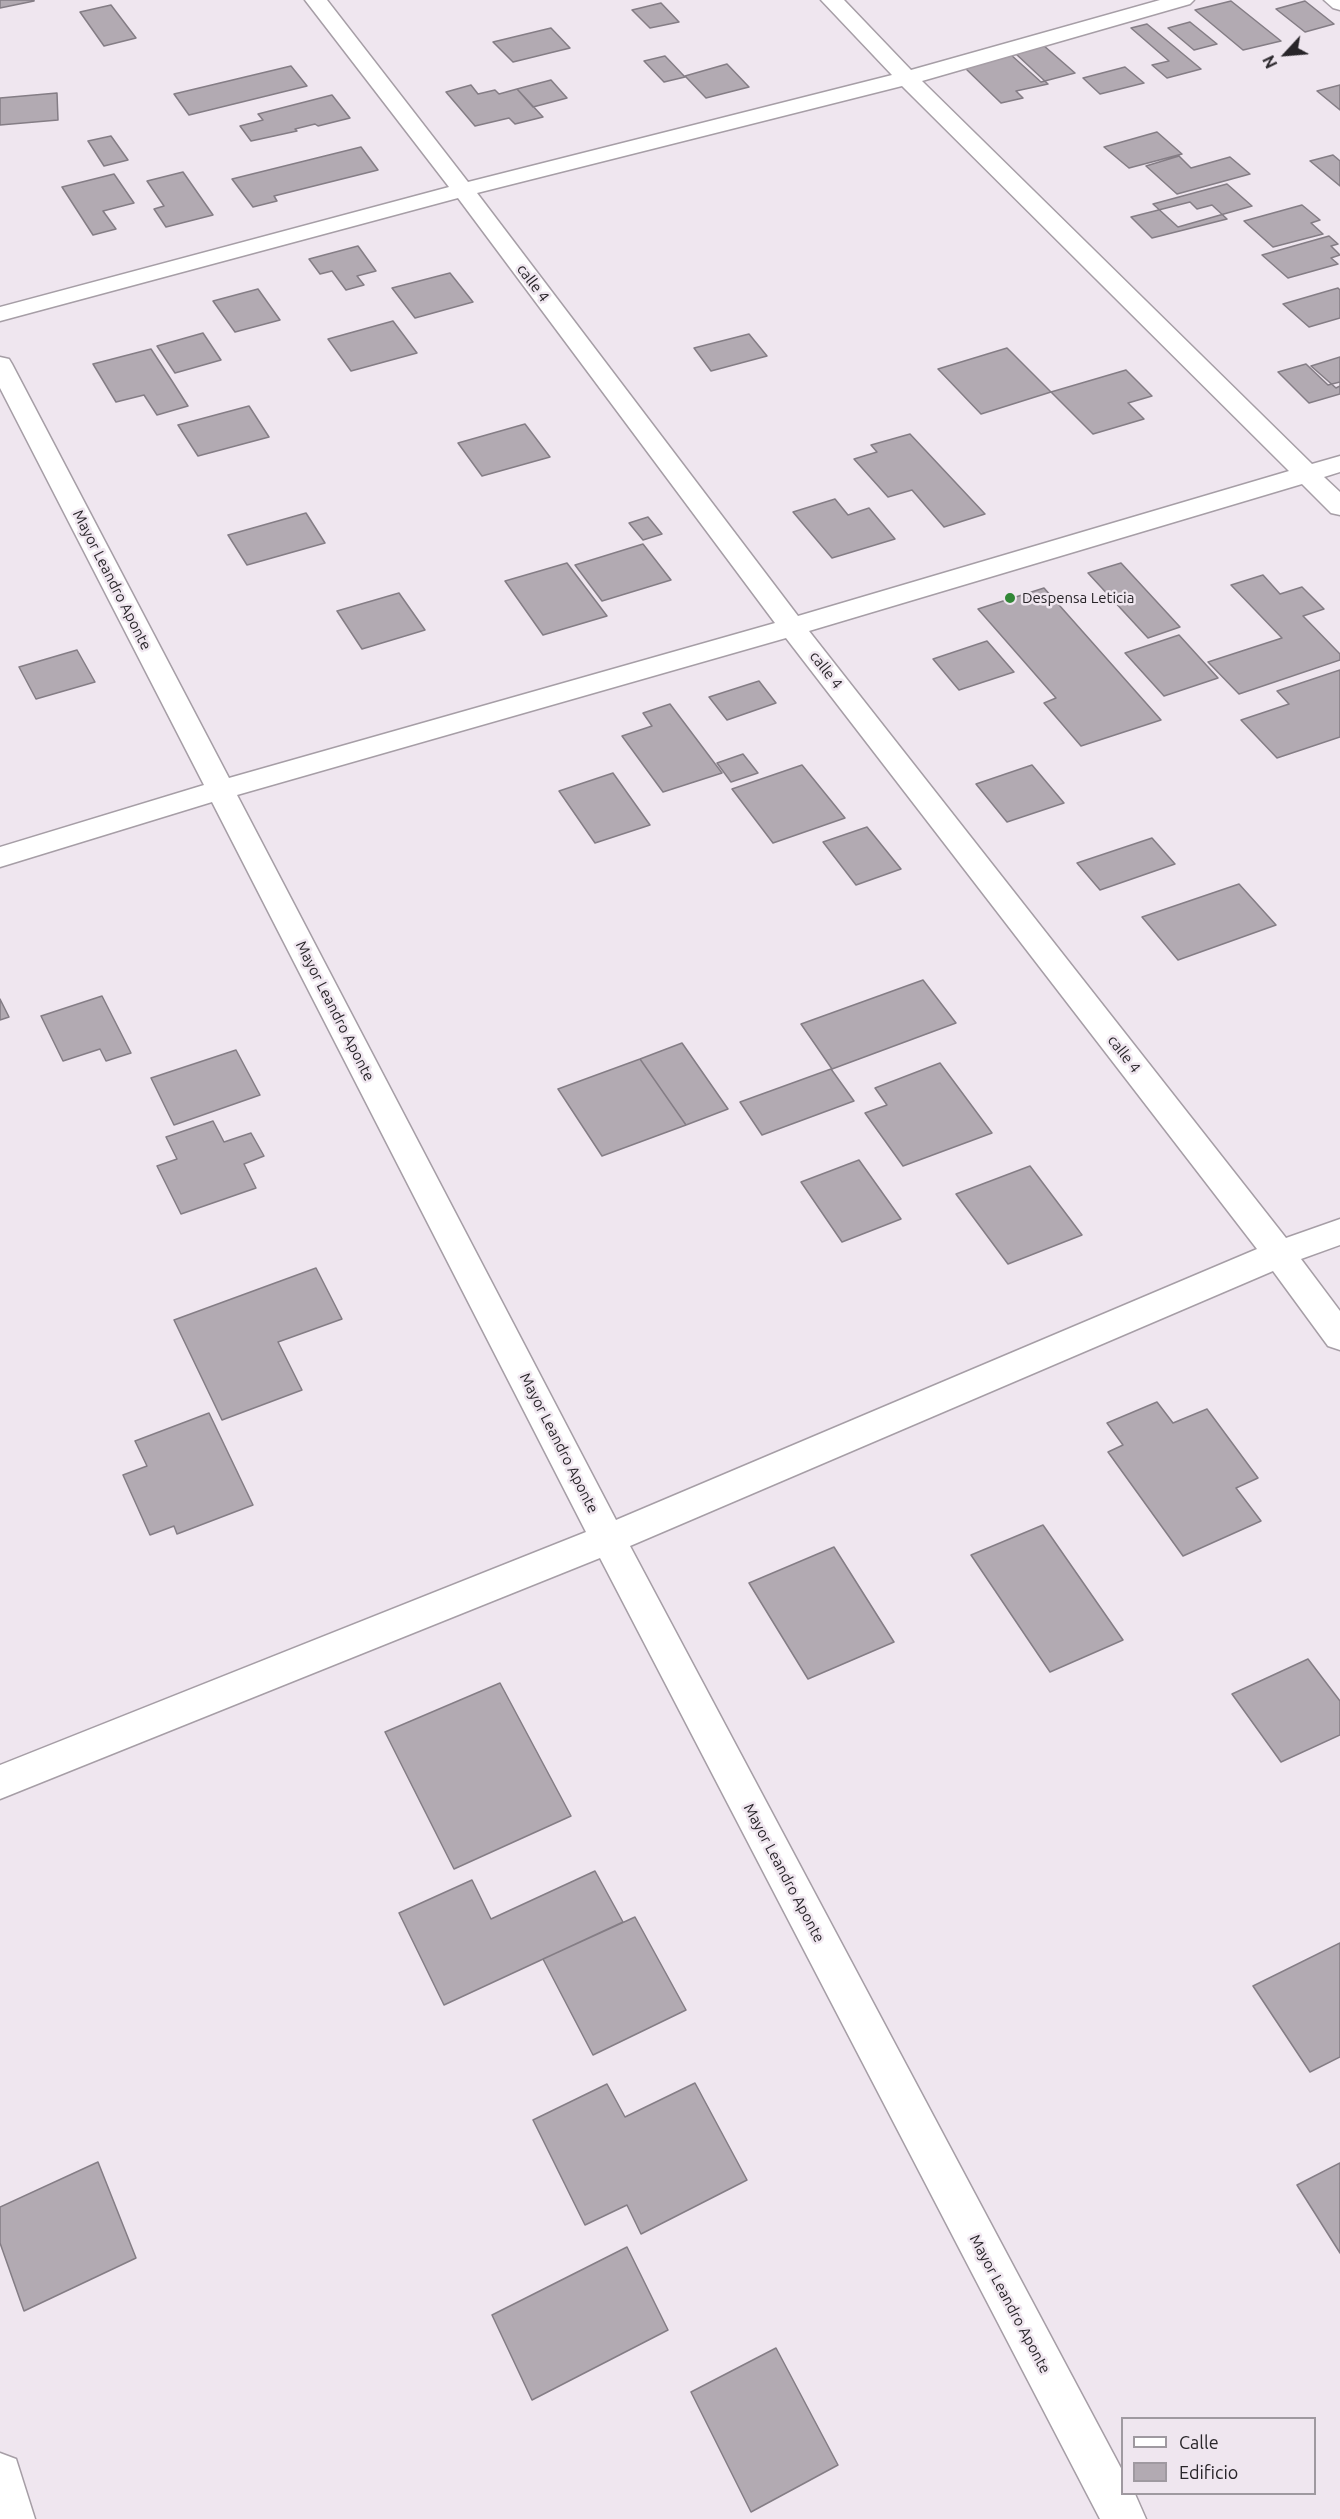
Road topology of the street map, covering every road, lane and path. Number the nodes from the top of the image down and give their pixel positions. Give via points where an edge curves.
1 (316, 0) edge
2 (832, 0) edge
3 (1183, 0) edge
4 (1335, 0) edge
5 (1340, 4) edge
6 (907, 78) junction
7 (462, 190) junction
8 (1, 312) edge
9 (0, 364) edge
10 (1340, 464) edge
11 (1307, 474) junction
12 (1340, 507) edge
13 (792, 627) junction
14 (221, 790) junction
15 (0, 857) edge
16 (1340, 1232) edge
17 (1279, 1254) junction
18 (1340, 1337) edge
19 (608, 1539) junction
20 (0, 1782) edge
21 (0, 2475) edge
22 (13, 2519) edge
23 (1124, 2519) edge

1 - 7 street, calle 4
2 - 6 street
3 - 6 street
4 - 5 street
6 - 7 street
6 - 11 street
7 - 8 street
7 - 13 street, calle 4
9 - 14 street, Mayor Leandro Aponte
10 - 11 street
11 - 12 street
11 - 13 street
13 - 14 street
13 - 17 street, calle 4
14 - 15 street
14 - 19 street, Mayor Leandro Aponte
16 - 17 street
17 - 18 street, calle 4
17 - 19 street
19 - 20 street
19 - 23 street, Mayor Leandro Aponte
21 - 22 street

